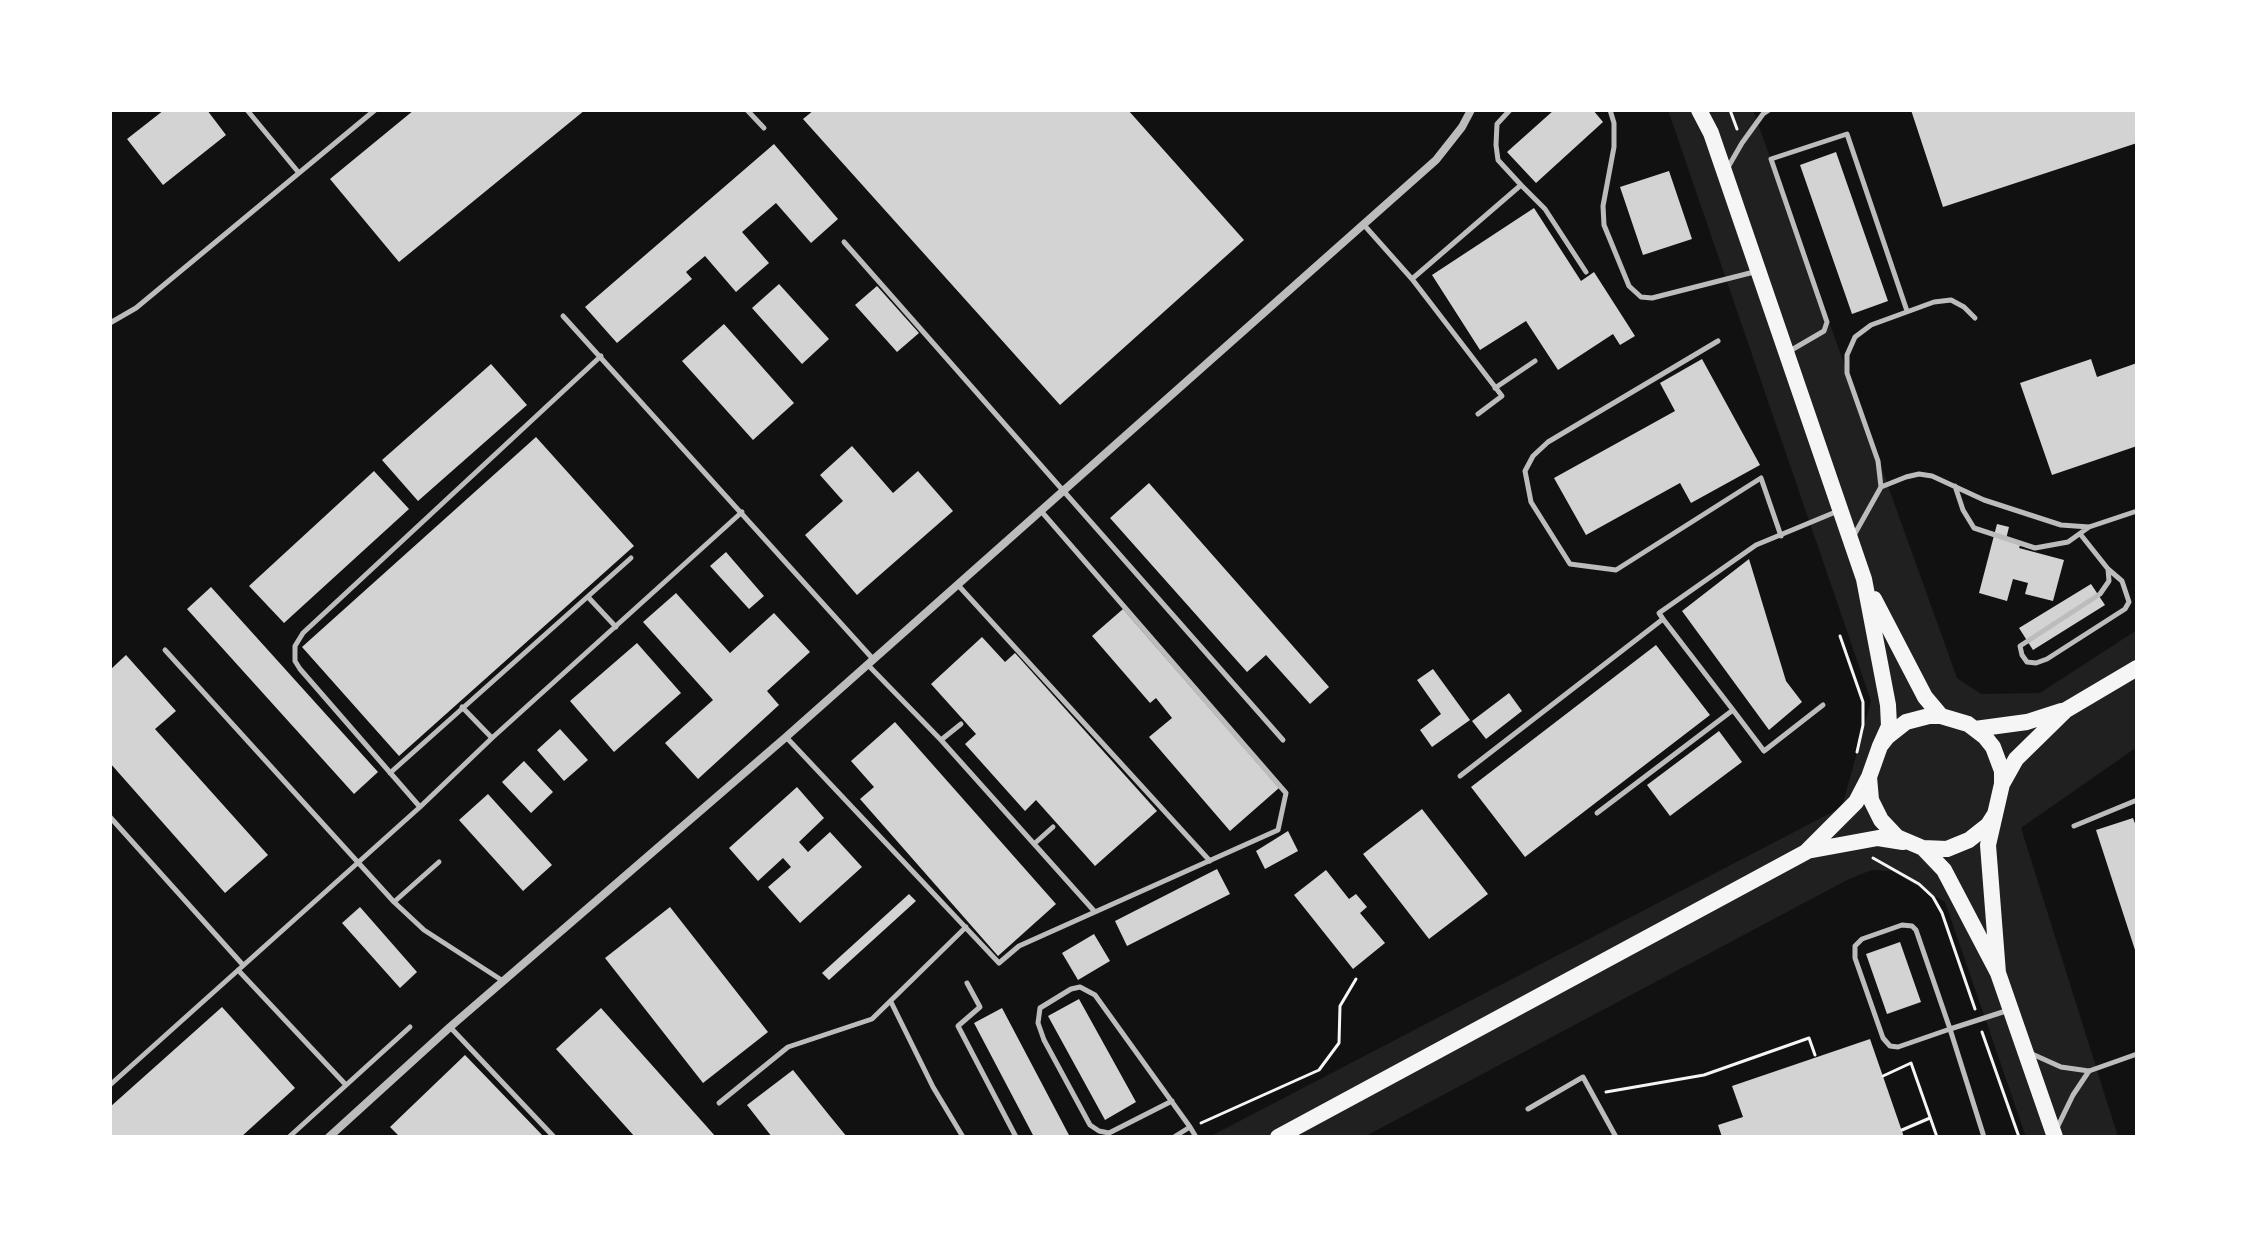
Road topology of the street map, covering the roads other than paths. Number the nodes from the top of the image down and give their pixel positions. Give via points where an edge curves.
1 (247, 110) edge
2 (375, 110) edge
3 (747, 110) edge
4 (1471, 110) edge
5 (1510, 110) edge
6 (1610, 110) edge
7 (1699, 110) edge
8 (1706, 110) edge
9 (1769, 110) edge
10 (764, 128) dead end
11 (1711, 133) junction
12 (299, 173) junction
13 (1725, 174) junction
14 (1521, 185) junction
15 (1363, 224) junction
16 (844, 242) dead end
17 (1758, 271) junction
18 (1586, 272) dead end
19 (1412, 279) junction
20 (1907, 311) junction
21 (563, 316) dead end
22 (1975, 318) dead end
23 (110, 323) edge
24 (1718, 341) dead end
25 (1786, 353) junction
26 (601, 356) junction
27 (1535, 361) dead end
28 (1495, 388) junction
29 (1478, 414) dead end
30 (1955, 485) junction
31 (1881, 487) junction
32 (1064, 490) junction
33 (1040, 510) junction
34 (1840, 510) junction
35 (2137, 511) edge
36 (742, 512) junction
37 (2089, 527) junction
38 (2081, 535) junction
39 (1781, 536) junction
40 (1851, 542) junction
41 (631, 558) dead end
42 (2108, 569) junction
43 (1864, 579) junction
44 (956, 584) junction
45 (588, 597) junction
46 (1663, 619) junction
47 (616, 627) junction
48 (165, 650) dead end
49 (870, 662) junction
50 (2137, 668) edge
51 (1823, 705) dead end
52 (462, 707) junction
53 (1733, 710) junction
54 (2066, 710) junction
55 (1941, 716) junction
56 (961, 724) dead end
57 (1975, 729) junction
58 (786, 737) junction
59 (492, 738) junction
60 (941, 740) junction
61 (1283, 740) dead end
62 (1880, 746) junction
63 (390, 773) junction
64 (1460, 776) dead end
65 (1869, 777) junction
66 (2002, 784) junction
67 (2137, 800) edge
68 (420, 807) junction
69 (1597, 813) dead end
70 (1995, 814) junction
71 (110, 817) edge
72 (2074, 826) dead end
73 (1053, 827) dead end
74 (1034, 844) junction
75 (1915, 845) junction
76 (1806, 852) junction
77 (1210, 861) junction
78 (439, 862) dead end
79 (357, 863) junction
80 (394, 902) junction
81 (1095, 912) junction
82 (966, 927) junction
83 (241, 967) junction
84 (1998, 973) junction
85 (504, 981) junction
86 (967, 983) dead end
87 (891, 1002) junction
88 (2011, 1009) junction
89 (410, 1027) dead end
90 (450, 1027) junction
91 (1950, 1029) junction
92 (2025, 1050) junction
93 (2137, 1054) edge
94 (2089, 1071) junction
95 (110, 1085) edge
96 (346, 1085) junction
97 (1172, 1101) junction
98 (719, 1103) dead end
99 (1528, 1109) dead end
100 (1190, 1127) junction
101 (335, 1135) edge
102 (2054, 1136) edge
103 (289, 1137) edge
104 (554, 1137) edge
105 (963, 1137) edge
106 (1016, 1137) edge
107 (1174, 1137) edge
108 (1196, 1137) edge
109 (1278, 1137) edge
110 (1616, 1137) edge
111 (1984, 1137) edge

1 - 12 lane
2 - 12 lane
3 - 10 lane
4 - 15 street via 1436,160
5 - 14 lane via 1494,133 1498,160
6 - 17 lane via 1614,147 1604,225 1629,286 1641,297 1652,298
7 - 11 main road
8 - 11 main road
9 - 13 lane
11 - 13 main road
12 - 23 lane via 136,308
13 - 17 main road
14 - 18 lane via 1545,209
14 - 19 lane
15 - 19 lane
15 - 32 street
16 - 32 lane
17 - 25 main road
19 - 28 lane
20 - 22 lane via 1951,300
20 - 25 lane via 1847,134 1771,159 1827,322 1824,331
20 - 31 lane via 1871,325 1855,337 1847,355 1847,373 1878,461
21 - 26 lane
24 - 39 lane via 1548,442 1525,471 1531,502 1570,564 1616,570 1761,478
25 - 34 main road
26 - 36 lane
26 - 63 lane via 295,646 300,669
27 - 28 lane
28 - 29 lane via 1502,396
30 - 31 lane via 1919,474
30 - 37 lane via 2061,525
30 - 38 lane via 1974,528 2035,548
31 - 40 lane
32 - 33 street
32 - 61 lane
33 - 44 street
33 - 77 lane via 1286,793 1278,830
34 - 39 lane
34 - 40 main road
35 - 37 lane
36 - 47 lane
36 - 49 lane
37 - 38 lane
38 - 42 lane
39 - 46 lane via 1756,545 1659,613
40 - 43 main road
41 - 45 lane
42 - 42 lane via 2122,581 2129,602 2125,609 2047,659 2027,662 2020,646 2100,594 2109,581
43 - 55 main road via 1925,697
43 - 62 main road via 1888,705 1889,726
44 - 49 street
44 - 77 lane
45 - 47 lane
45 - 52 lane
46 - 53 lane
46 - 64 lane
47 - 59 lane
48 - 79 lane
49 - 58 street
49 - 60 lane
50 - 54 main road
51 - 53 lane via 1764,751
52 - 59 lane
52 - 63 lane
53 - 69 lane
54 - 57 main road
54 - 66 main road via 2016,759
55 - 57 main road
55 - 62 main road via 1906,722
56 - 60 lane
57 - 66 main road via 1993,747
58 - 82 lane
58 - 85 street
59 - 68 lane
60 - 74 lane
62 - 65 main road
63 - 68 lane
65 - 75 main road via 1875,811 1888,829
65 - 76 main road via 1856,802
66 - 70 main road
67 - 72 lane
68 - 79 lane
70 - 75 main road via 1969,840 1947,849
70 - 84 main road via 1988,864
71 - 83 lane
73 - 74 lane
74 - 81 lane
75 - 76 main road via 1878,838
75 - 84 main road via 1944,870
76 - 109 main road
77 - 81 lane
78 - 80 lane
79 - 80 lane
79 - 83 lane
80 - 85 lane via 424,930
81 - 82 lane via 1019,946 999,963
82 - 87 lane
83 - 95 lane
83 - 96 lane
84 - 88 main road
85 - 90 street
86 - 106 lane via 980,1007 958,1026
87 - 98 lane via 872,1019 788,1047
87 - 105 lane
88 - 91 lane
88 - 92 main road
89 - 96 lane
90 - 101 street
90 - 104 lane
91 - 91 lane via 1912,926 1858,942 1855,958 1886,1042 1898,1047
91 - 111 lane
92 - 94 lane via 2061,1067
92 - 102 main road
93 - 94 lane
94 - 102 lane
96 - 103 lane
97 - 97 lane via 1109,1133 1090,1125 1044,1040 1040,1008 1071,989 1089,990
97 - 100 lane
99 - 110 lane via 1583,1077
100 - 107 lane
100 - 108 lane

